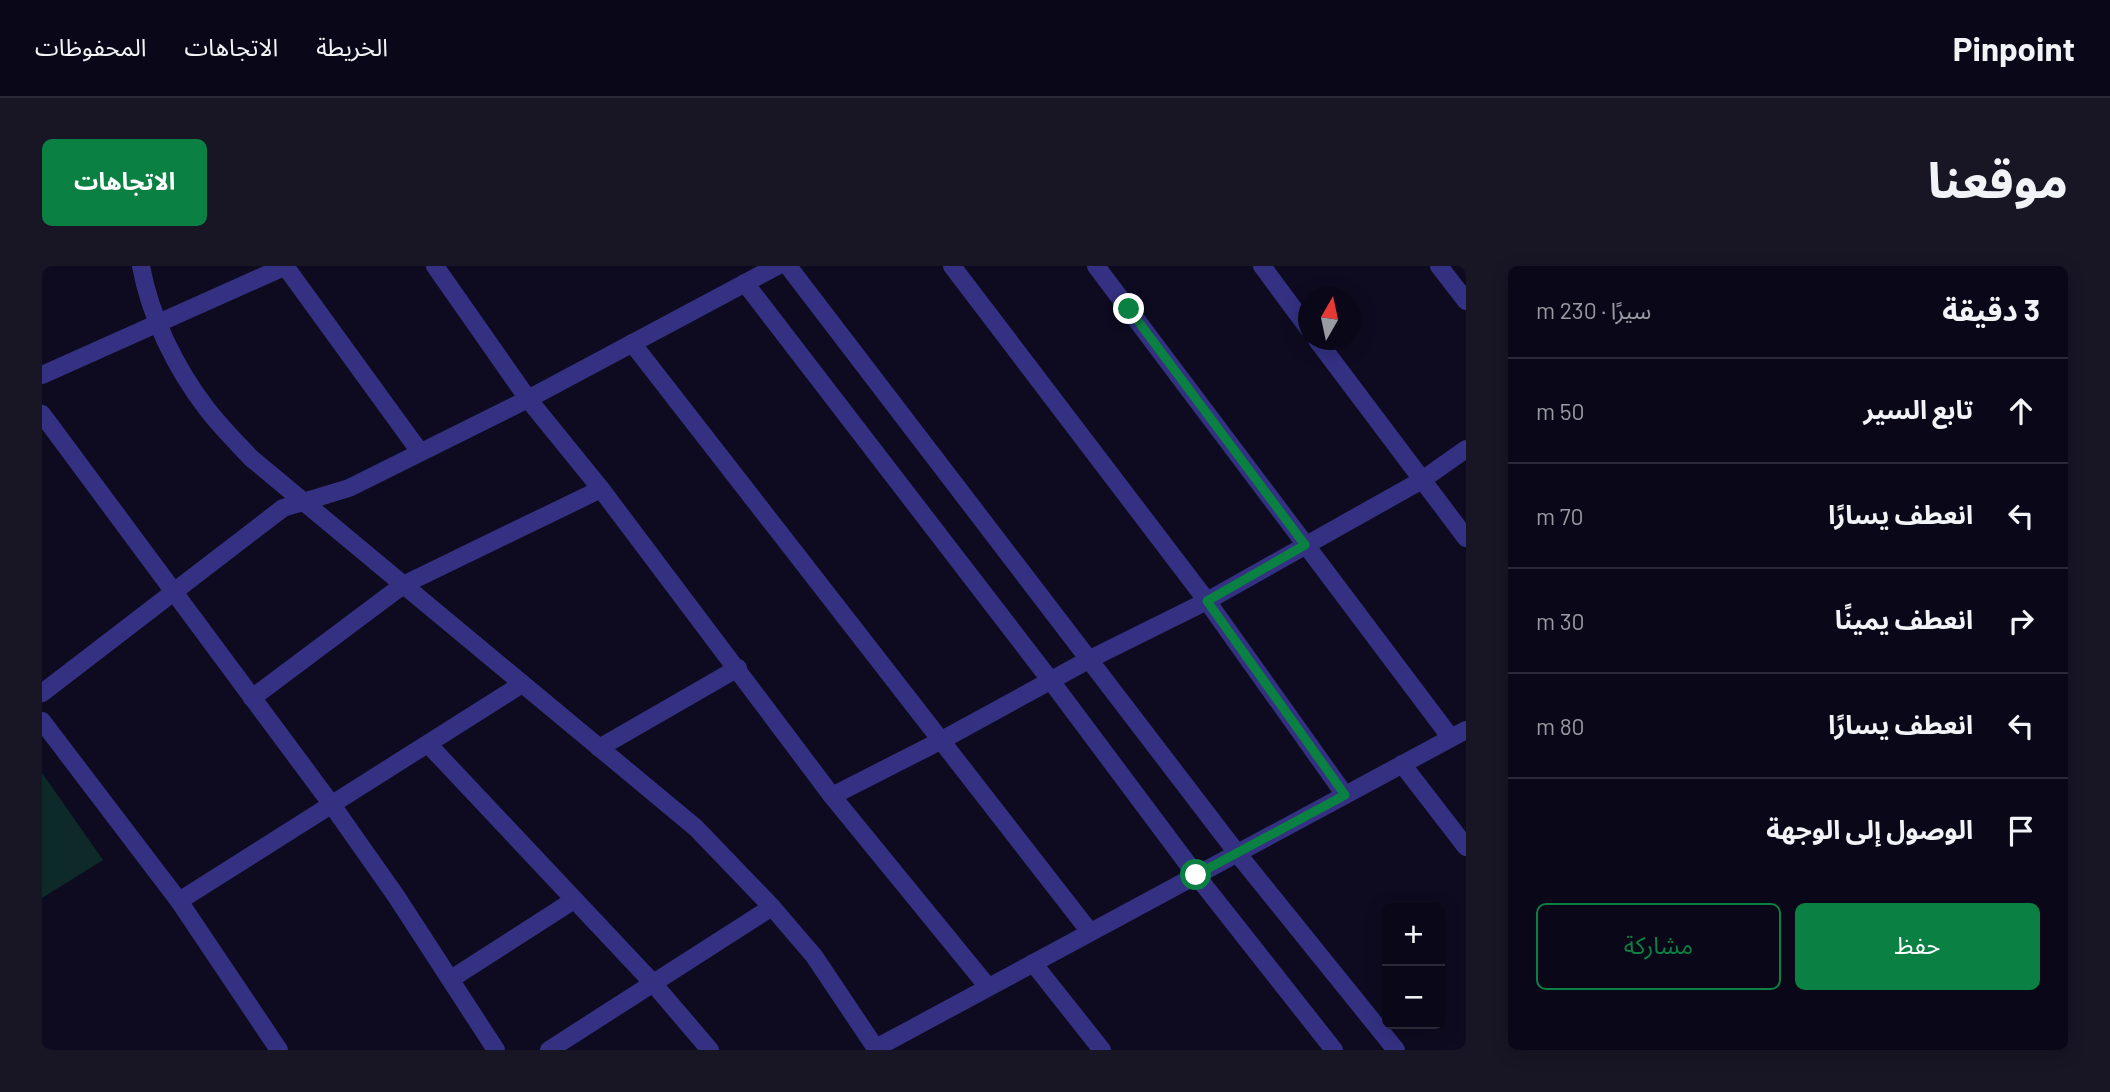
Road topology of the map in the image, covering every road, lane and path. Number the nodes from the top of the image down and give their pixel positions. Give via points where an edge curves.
1 (141, 266) edge
2 (286, 266) edge
3 (435, 266) edge
4 (777, 266) edge
5 (788, 266) edge
6 (952, 266) edge
7 (1096, 266) edge
8 (1262, 266) edge
9 (1439, 266) edge
10 (745, 283) junction
11 (1466, 301) edge
12 (1298, 315) edge
13 (159, 323) junction
14 (632, 344) junction
15 (1324, 350) edge
16 (42, 375) edge
17 (528, 399) junction
18 (42, 414) edge
19 (1466, 449) edge
20 (420, 452) junction
21 (1422, 480) junction
22 (601, 489) junction
23 (304, 502) junction
24 (1466, 538) edge
25 (1305, 545) junction
26 (403, 585) junction
27 (174, 592) junction
28 (1207, 601) junction
29 (1090, 660) junction
30 (738, 668) junction
31 (1051, 681) junction
32 (522, 684) junction
33 (42, 693) edge
34 (253, 698) junction
35 (42, 721) edge
36 (1458, 734) edge
37 (942, 740) junction
38 (428, 744) junction
39 (599, 748) junction
40 (1402, 764) junction
41 (1345, 795) junction
42 (832, 796) junction
43 (332, 805) junction
44 (1466, 847) edge
45 (1237, 853) junction
46 (1196, 875) junction
47 (574, 900) junction
48 (179, 901) junction
49 (772, 907) junction
50 (1090, 932) junction
51 (1033, 963) junction
52 (451, 979) junction
53 (652, 982) junction
54 (988, 987) junction
55 (876, 1049) edge
56 (279, 1050) edge
57 (496, 1050) edge
58 (549, 1050) edge
59 (710, 1050) edge
60 (1102, 1050) edge
61 (1334, 1050) edge
62 (1396, 1050) edge

1 - 13 street
2 - 13 street
2 - 20 street
3 - 17 street
4 - 10 street
5 - 29 street
6 - 28 street
7 - 25 street
8 - 12 street
9 - 11 street
10 - 14 street
10 - 31 street
13 - 16 street
13 - 23 street via 178,365 207,408 251,458
14 - 17 street
14 - 37 street
15 - 21 street
17 - 20 street
17 - 22 street
18 - 27 street
19 - 21 street
20 - 23 street via 348,488
21 - 24 street
21 - 25 street
22 - 26 street
22 - 30 street
23 - 26 street
23 - 27 street via 283,508
25 - 28 street
25 - 36 street
26 - 32 street
26 - 34 street
27 - 33 street
27 - 34 street
28 - 29 street
28 - 41 street
29 - 31 street
29 - 45 street
30 - 39 street
30 - 42 street
31 - 37 street
31 - 46 street
32 - 38 street
32 - 39 street
34 - 43 street
35 - 48 street
36 - 40 street
37 - 42 street
37 - 50 street
38 - 43 street
38 - 47 street
39 - 49 street via 696,828
40 - 41 street
40 - 44 street
41 - 45 street
42 - 54 street
43 - 48 street
43 - 52 street
45 - 46 street
45 - 62 street
46 - 50 street
46 - 61 street
47 - 52 street
47 - 53 street
48 - 56 street
49 - 53 street
49 - 55 street via 814,956
50 - 51 street
51 - 54 street
51 - 60 street
52 - 57 street
53 - 58 street
53 - 59 street
54 - 55 street

